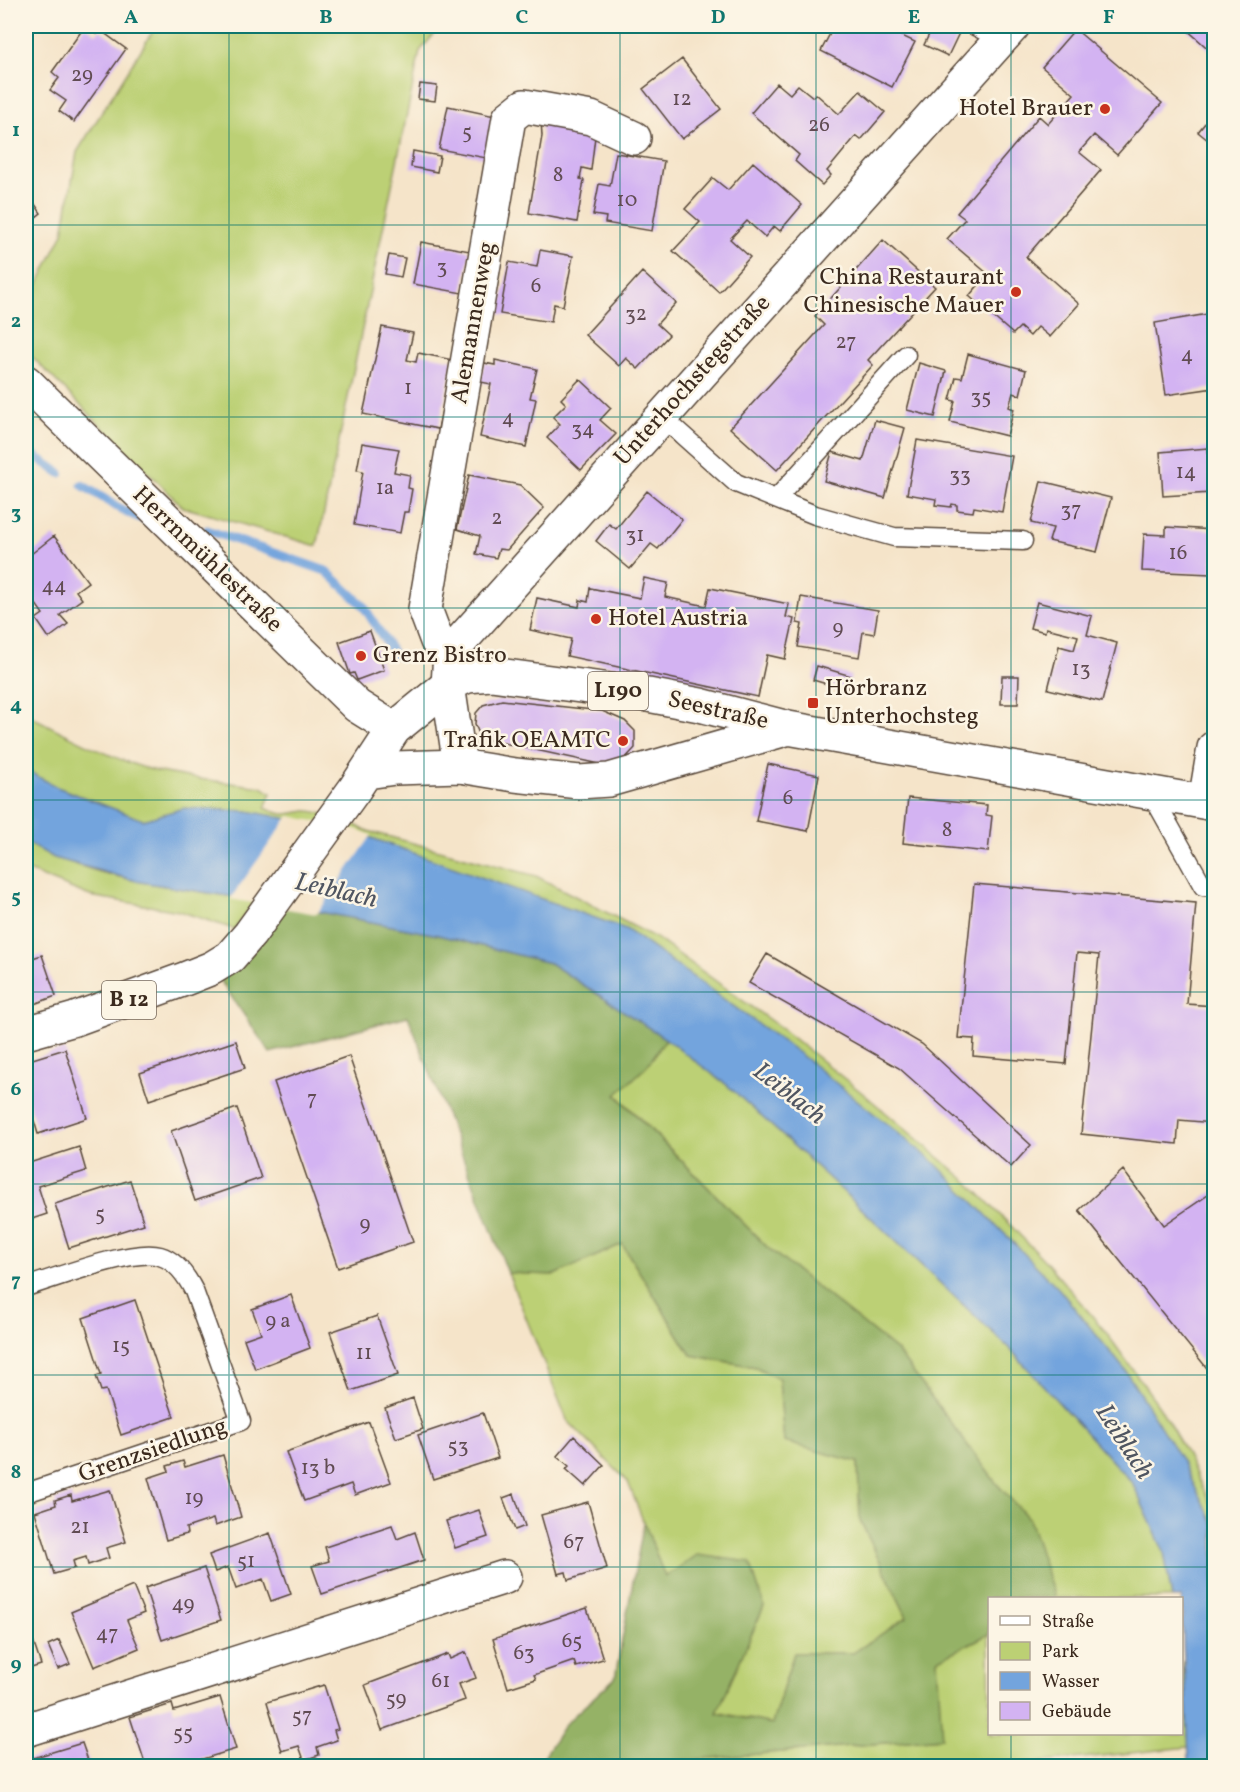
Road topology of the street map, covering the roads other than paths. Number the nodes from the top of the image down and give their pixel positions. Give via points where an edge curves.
1 (996, 30) edge
2 (633, 138) dead end
3 (906, 355) dead end
4 (26, 382) edge
5 (661, 416) junction
6 (776, 499) junction
7 (1023, 541) dead end
8 (449, 669) junction
9 (788, 728) junction
10 (394, 729) junction
11 (1215, 748) edge
12 (460, 766) junction
13 (367, 772) junction
14 (1151, 793) junction
15 (1210, 803) edge
16 (291, 876) joint
17 (1215, 887) edge
18 (26, 1033) edge
19 (26, 1287) edge
20 (26, 1493) edge
21 (505, 1577) dead end
22 (26, 1730) edge

1 - 5 street, Unterhochstegstraße
2 - 8 street, Alemannenweg via 591,118 524,106 509,118 425,609
3 - 6 lane
4 - 10 street, Herrnmühlestraße via 350,699 366,714
5 - 6 lane via 736,483
5 - 8 street, Unterhochstegstraße
6 - 7 lane via 815,515 894,537
8 - 9 street, Seestraße / L190 via 467,676 491,674 648,695
8 - 10 street, Seestraße / L190
8 - 12 street
9 - 12 street, Seestraße / L190 via 609,780 579,782
9 - 14 street, Seestraße / L190
10 - 13 street, Seestraße / L190
11 - 15 street
12 - 13 street, Seestraße / L190
13 - 16 street, Seestraße / L190
14 - 15 street, Seestraße / L190
14 - 17 lane via 1203,886
16 - 18 street, B 12 via 250,934 230,957 212,968
19 - 20 lane, Grenzsiedlung via 131,1256 160,1256 172,1262 185,1274 194,1292 241,1421
21 - 22 street

